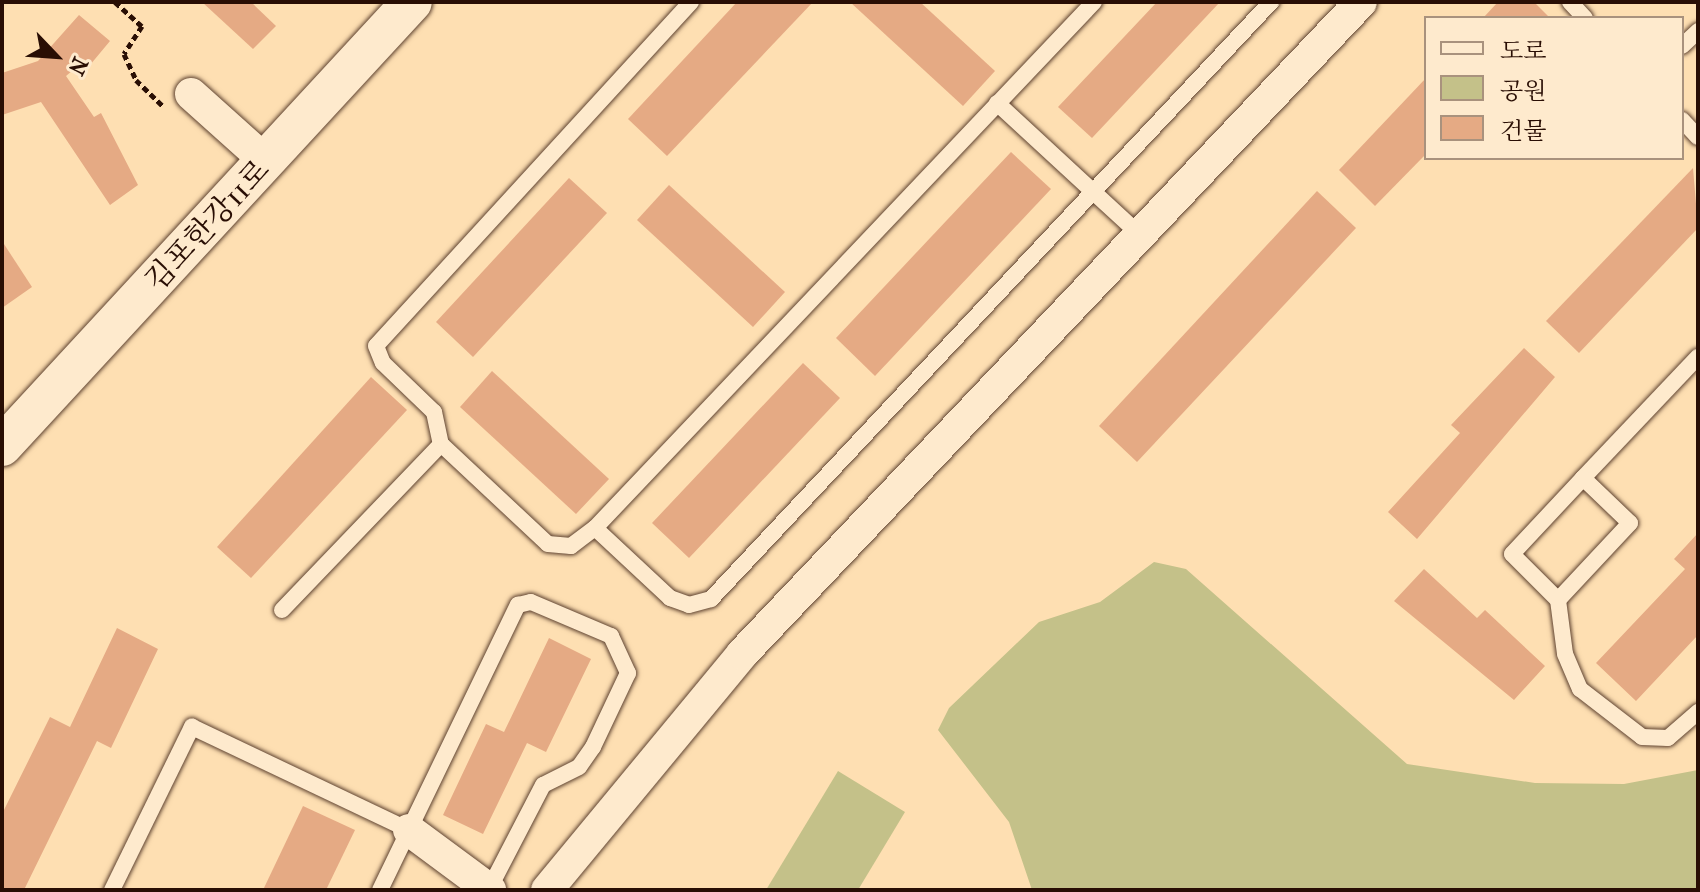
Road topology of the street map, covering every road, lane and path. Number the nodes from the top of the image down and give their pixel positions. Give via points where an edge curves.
1 (400, 2) edge
2 (412, 2) edge
3 (691, 2) edge
4 (1094, 2) edge
5 (1271, 2) edge
6 (1361, 2) edge
7 (191, 94) dead end
8 (997, 103) junction
9 (1684, 122) edge
10 (1698, 137) edge
11 (259, 155) junction
12 (1093, 192) junction
13 (1138, 233) junction
14 (1698, 357) edge
15 (6, 428) edge
16 (441, 444) junction
17 (1583, 478) junction
18 (595, 528) junction
19 (1558, 600) junction
20 (282, 610) dead end
21 (1698, 712) edge
22 (409, 830) junction
23 (489, 889) edge
24 (112, 890) edge
25 (380, 890) edge
26 (547, 890) edge

1 - 11 street, 김포한강11로
2 - 15 street, 김포한강11로
3 - 16 lane via 385,330 376,346 383,363 434,412
4 - 8 lane
5 - 12 lane
6 - 13 street
7 - 11 street
8 - 12 lane
8 - 18 lane
9 - 10 lane
11 - 15 street, 김포한강11로
12 - 13 lane
12 - 18 lane via 711,599 689,605 670,598
13 - 26 street via 742,654
14 - 17 lane
16 - 18 lane via 548,544 571,546
16 - 20 lane
17 - 19 lane via 1512,554
17 - 19 lane via 1630,523
19 - 21 lane via 1565,654 1580,689 1618,724 1642,737 1668,738
22 - 23 street
22 - 23 lane via 518,605 548,606 611,636 628,673 593,747 579,767 543,785
22 - 24 lane via 192,727
22 - 25 lane

